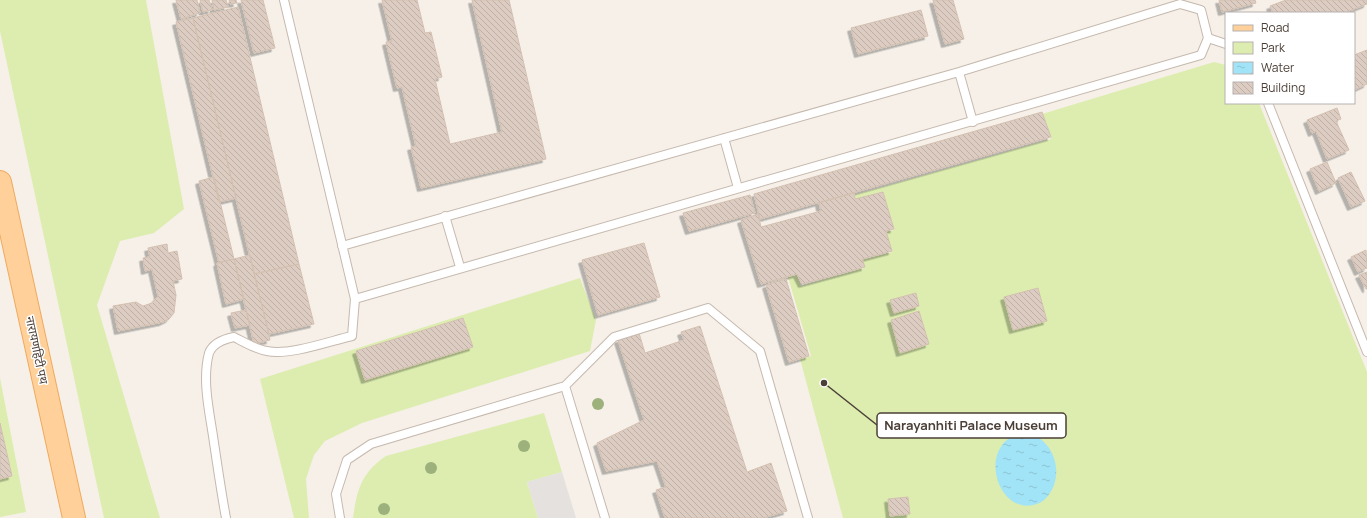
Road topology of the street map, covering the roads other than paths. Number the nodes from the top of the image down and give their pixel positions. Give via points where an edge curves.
1 (284, 0) edge
2 (1208, 38) junction
3 (1225, 44) edge
4 (959, 72) junction
5 (1268, 104) edge
6 (972, 122) junction
7 (724, 138) junction
8 (0, 182) edge
9 (738, 188) junction
10 (445, 216) junction
11 (342, 246) junction
12 (460, 267) junction
13 (355, 299) junction
14 (1367, 352) edge
15 (565, 386) junction
16 (74, 518) edge
17 (226, 518) edge
18 (340, 518) edge
19 (605, 518) edge
20 (808, 518) edge

1 - 11 lane
2 - 3 lane
2 - 4 lane via 1201,10 1180,4
2 - 6 lane via 1201,55
4 - 6 lane
4 - 7 lane
5 - 14 lane
6 - 9 lane
7 - 9 lane
7 - 10 lane
8 - 16 main road, नारायणहिटी पथ
9 - 12 lane
10 - 11 lane
10 - 12 lane
11 - 13 lane
12 - 13 lane
13 - 17 lane via 352,336 285,352 268,352 234,337 224,339 210,352 206,376 208,402
15 - 18 lane via 371,444 347,460 336,494
15 - 19 lane
15 - 20 lane via 614,337 708,308 760,351

